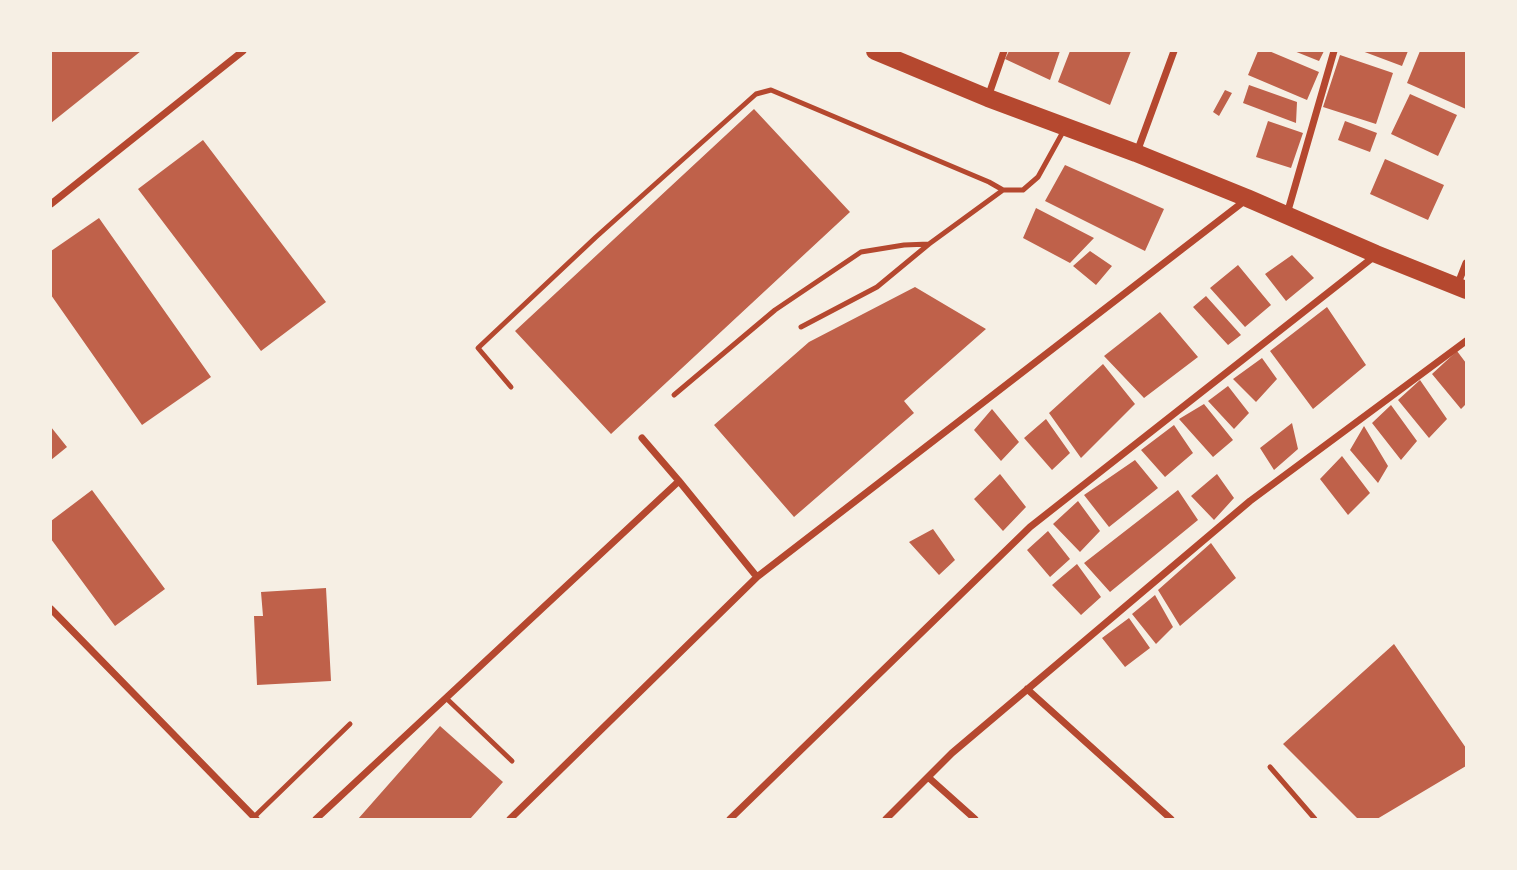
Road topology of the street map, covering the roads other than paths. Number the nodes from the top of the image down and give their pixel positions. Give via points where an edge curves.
1 (243, 51) edge
2 (875, 51) edge
3 (1004, 51) edge
4 (1174, 51) edge
5 (1334, 51) edge
6 (988, 98) junction
7 (1066, 127) junction
8 (1136, 153) junction
9 (1003, 190) junction
10 (1247, 198) junction
11 (51, 204) edge
12 (1287, 215) junction
13 (929, 244) junction
14 (1376, 254) junction
15 (1466, 263) edge
16 (1462, 288) edge
17 (801, 327) dead end
18 (1466, 341) edge
19 (511, 387) dead end
20 (674, 395) dead end
21 (642, 438) dead end
22 (679, 481) junction
23 (757, 577) junction
24 (51, 609) edge
25 (1027, 689) junction
26 (446, 698) junction
27 (350, 724) dead end
28 (512, 761) dead end
29 (1270, 767) dead end
30 (928, 777) junction
31 (255, 818) edge
32 (316, 819) edge
33 (510, 819) edge
34 (730, 819) edge
35 (886, 819) edge
36 (975, 819) edge
37 (1171, 819) edge
38 (1315, 819) edge

1 - 11 street
2 - 6 main road
3 - 6 street
4 - 8 street
5 - 12 street
6 - 7 main road
7 - 8 main road
7 - 9 lane via 1038,177 1023,190
8 - 10 main road
9 - 13 lane
9 - 19 lane via 771,90 756,94 478,348
10 - 12 main road
10 - 23 street
12 - 14 main road
13 - 17 lane via 877,287
13 - 20 lane via 860,252 775,310
14 - 16 main road
14 - 34 street via 1030,527
15 - 16 street
18 - 25 street via 1250,501
21 - 22 street
22 - 23 street
22 - 26 street
23 - 33 street
24 - 31 street
25 - 30 street
25 - 37 street
26 - 28 lane
26 - 32 street
27 - 31 lane
29 - 38 lane
30 - 35 street
30 - 36 street

